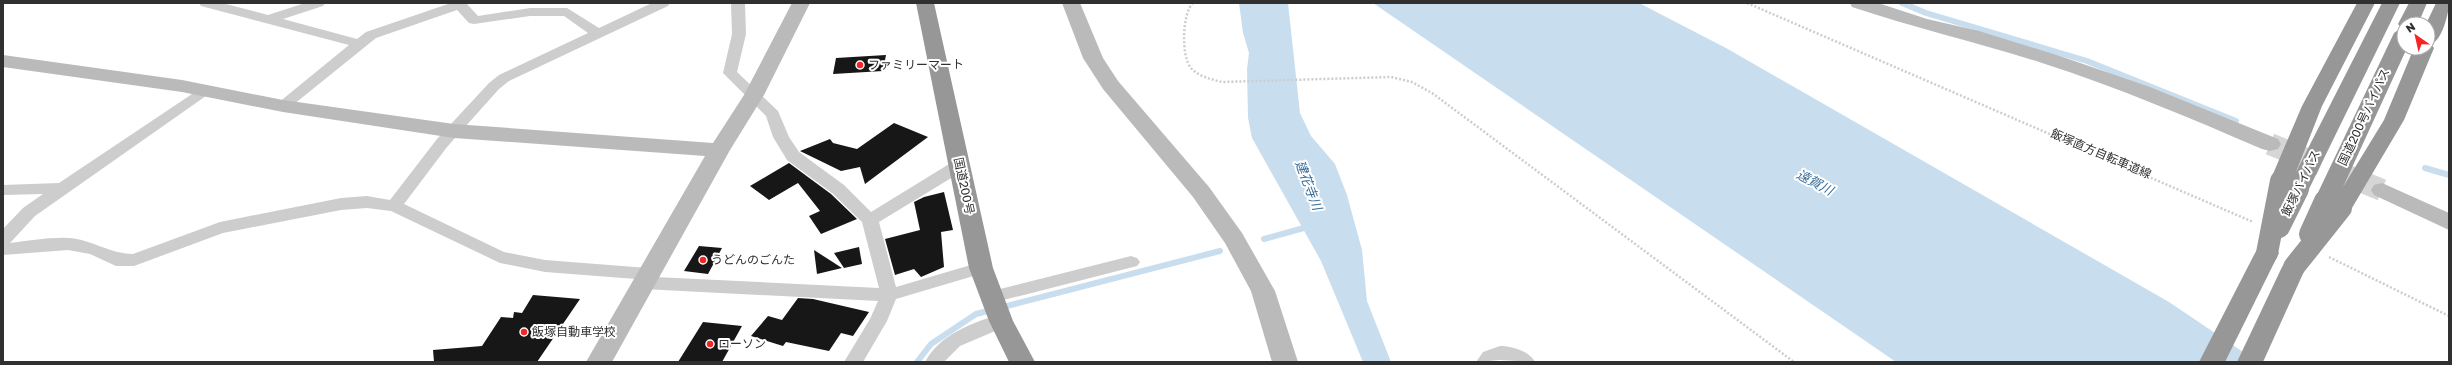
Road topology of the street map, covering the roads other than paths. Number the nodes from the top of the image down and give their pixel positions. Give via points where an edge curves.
1 (206, 3) edge
2 (318, 3) edge
3 (663, 3) edge
4 (738, 3) edge
5 (801, 3) edge
6 (926, 3) edge
7 (1071, 3) edge
8 (1859, 3) edge
9 (2366, 3) edge
10 (2445, 3) edge
11 (459, 4) edge
12 (2389, 7) edge
13 (268, 20) junction
14 (2436, 22) edge
15 (598, 33) junction
16 (360, 44) junction
17 (2396, 54) edge
18 (2421, 56) edge
19 (3, 61) edge
20 (206, 91) junction
21 (754, 95) junction
22 (283, 106) junction
23 (454, 131) junction
24 (2270, 144) tunnel mouth
25 (719, 150) junction
26 (960, 165) junction
27 (2289, 185) junction
28 (63, 188) junction
29 (3, 190) edge
30 (2382, 190) tunnel mouth
31 (2333, 205) junction
32 (394, 206) junction
33 (870, 220) junction
34 (2449, 222) edge
35 (3, 239) edge
36 (3, 249) edge
37 (1131, 262) dead end
38 (981, 268) junction
39 (646, 278) junction
40 (889, 295) junction
41 (996, 309) junction
42 (599, 362) edge
43 (854, 362) edge
44 (934, 362) edge
45 (1022, 362) edge
46 (1285, 362) edge
47 (1485, 362) edge
48 (1526, 362) edge
49 (2212, 362) edge
50 (2250, 362) edge

1 - 13 street
2 - 13 street
3 - 15 street
4 - 21 street via 739,34 730,73
5 - 21 street
6 - 26 highway, 国道200号
7 - 46 street via 1093,58 1110,85 1201,192 1234,239 1263,291
8 - 24 street via 1922,24 1972,35 2129,86
9 - 27 highway via 2312,106
10 - 14 highway
11 - 15 street via 474,20 530,12 568,12
11 - 16 street via 372,35
12 - 27 highway, 飯塚バイパス
13 - 16 street
15 - 23 street via 504,78
16 - 22 street
17 - 31 highway, 国道200号バイパス
18 - 31 highway via 2394,120
19 - 20 street
20 - 22 street
20 - 28 street
21 - 25 street
21 - 33 street via 772,114 793,156 838,189
22 - 23 street
23 - 25 street
23 - 32 street
25 - 39 street
26 - 33 street
26 - 38 highway, 国道200号
27 - 49 highway, 飯塚バイパス, bridge via 2266,253
28 - 29 street
28 - 35 street via 29,212
30 - 34 street
31 - 50 highway, bridge via 2294,268
32 - 36 street via 368,202 340,204 220,228 134,260 116,260 94,249 68,244
32 - 39 street via 500,257 545,266
33 - 40 street
37 - 41 street
38 - 40 street
38 - 41 highway, 国道200号
39 - 40 street
39 - 42 street
40 - 43 street via 878,322
41 - 44 street via 952,342 938,354
41 - 45 highway, 国道200号
47 - 48 street via 1499,353 1510,353

